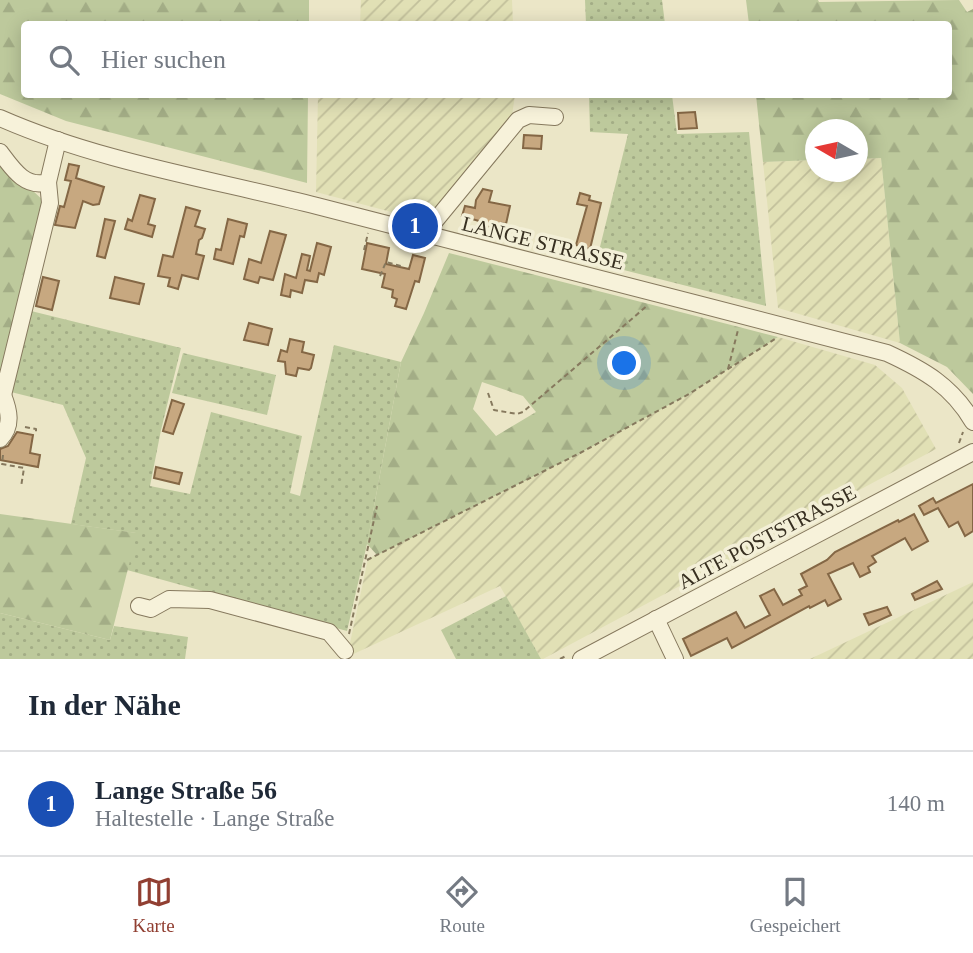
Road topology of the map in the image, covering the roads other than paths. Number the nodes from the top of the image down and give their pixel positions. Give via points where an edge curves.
1 (555, 117) dead end
2 (0, 118) edge
3 (58, 140) junction
4 (0, 152) edge
5 (48, 181) junction
6 (428, 236) junction
7 (1, 396) edge
8 (973, 422) edge
9 (1, 445) edge
10 (973, 452) edge
11 (139, 606) dead end
12 (656, 620) junction
13 (345, 651) road end
14 (600, 655) edge
15 (675, 659) edge

1 - 6 street via 529,115 518,120 435,221
2 - 3 street, LANGE STRASSE
3 - 5 street
3 - 6 street, LANGE STRASSE
4 - 5 street via 28,181 38,185
5 - 7 street via 50,203
6 - 8 street, LANGE STRASSE via 887,353 918,367 954,394
7 - 9 street via 9,419
10 - 12 street, ALTE POSTSTRASSE
11 - 13 street via 151,609 169,599 188,598 231,605 329,632
12 - 14 street, ALTE POSTSTRASSE
12 - 15 street

